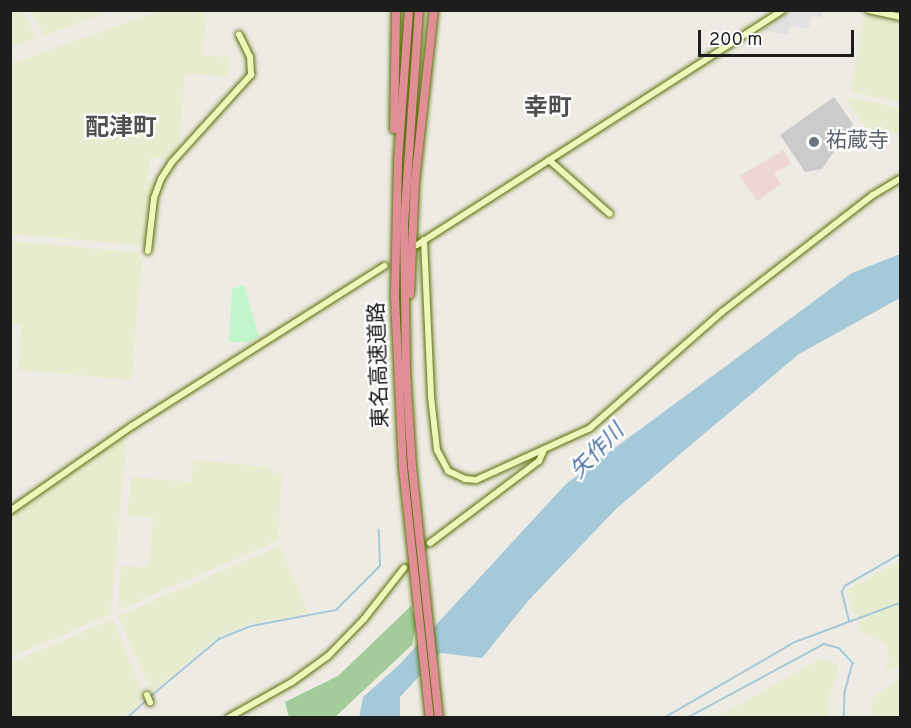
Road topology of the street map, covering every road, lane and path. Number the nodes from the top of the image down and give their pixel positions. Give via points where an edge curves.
1 (396, 10) edge
2 (409, 10) edge
3 (418, 10) edge
4 (783, 10) edge
5 (868, 10) edge
6 (434, 12) edge
7 (900, 17) edge
8 (239, 34) dead end
9 (549, 160) junction
10 (900, 179) edge
11 (610, 214) dead end
12 (395, 226) junction
13 (424, 240) junction
14 (417, 245) dead end
15 (148, 251) dead end
16 (384, 266) dead end
17 (406, 372) junction
18 (544, 450) junction
19 (10, 511) edge
20 (430, 543) tunnel mouth
21 (404, 568) tunnel mouth
22 (147, 695) dead end
23 (150, 702) dead end
24 (228, 717) edge
25 (430, 717) edge
26 (439, 717) edge

1 - 12 highway
2 - 12 highway, 東名高速道路
3 - 17 highway, 東名高速道路 via 404,225
4 - 9 street
5 - 7 street
6 - 17 highway via 415,181
8 - 15 street via 250,57 251,75 161,179 154,198
9 - 11 street
9 - 13 street
10 - 18 street via 873,195 722,312 590,428
12 - 25 highway, 東名高速道路 via 399,412
13 - 14 street
13 - 18 street via 433,420 443,464 453,474 476,480
16 - 19 street via 132,426
17 - 26 highway, 東名高速道路
18 - 20 street via 539,461
21 - 24 street via 364,620 328,656 292,682
22 - 23 street

